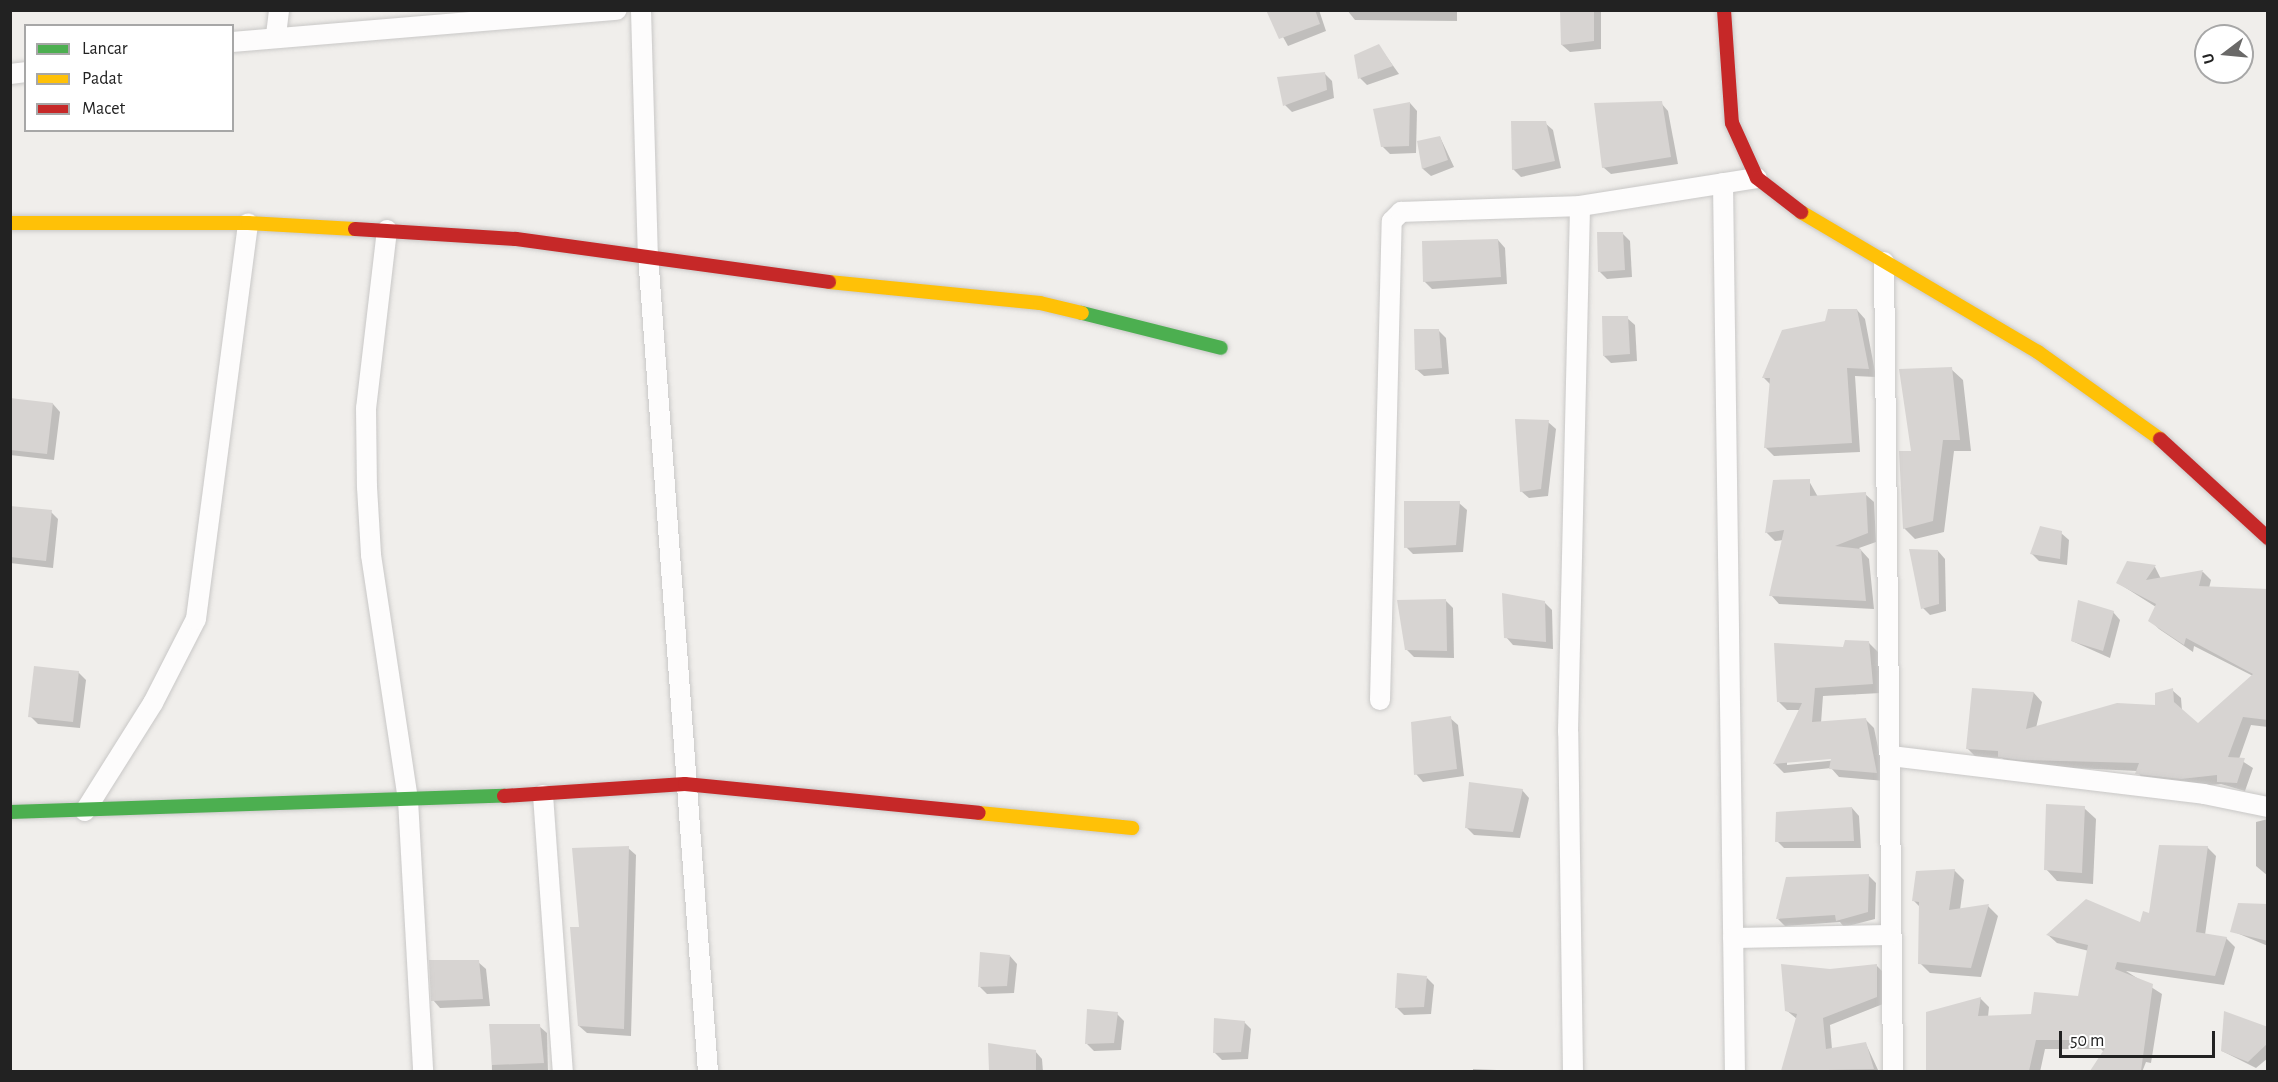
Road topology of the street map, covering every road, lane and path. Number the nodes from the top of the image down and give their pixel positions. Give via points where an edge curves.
1 (279, 10) edge
2 (617, 10) edge
3 (641, 10) edge
4 (1724, 10) edge
5 (276, 35) junction
6 (234, 42) edge
7 (1757, 178) junction
8 (1723, 183) junction
9 (1580, 206) junction
10 (10, 223) edge
11 (248, 223) junction
12 (387, 230) junction
13 (648, 255) junction
14 (1884, 262) junction
15 (1221, 348) dead end
16 (2268, 538) edge
17 (1380, 700) dead end
18 (1891, 756) junction
19 (685, 784) junction
20 (543, 795) junction
21 (408, 800) junction
22 (2268, 807) edge
23 (85, 811) junction
24 (10, 812) edge
25 (1132, 828) dead end
26 (1892, 935) junction
27 (1733, 938) junction
28 (423, 1071) edge
29 (564, 1071) edge
30 (708, 1071) edge
31 (1573, 1071) edge
32 (1735, 1071) edge
33 (1893, 1071) edge

1 - 5 street
2 - 5 street
3 - 13 street
4 - 7 street via 1732,123
5 - 6 street
7 - 8 street
7 - 14 street via 1805,215
8 - 9 street
8 - 27 street
9 - 17 street via 1401,212 1394,217
9 - 31 street via 1568,732
10 - 11 street
11 - 12 street
11 - 23 street via 196,619 153,703
12 - 13 street
12 - 21 street via 366,408 367,487 371,555
13 - 15 street via 842,284 1040,303
13 - 19 street
14 - 16 street via 2038,352 2118,407 2193,464
14 - 18 street
18 - 22 street via 2204,794
18 - 26 street
19 - 20 street
19 - 25 street
19 - 30 street
20 - 21 street
20 - 29 street
21 - 23 street
21 - 28 street
23 - 24 street
26 - 27 street
26 - 33 street
27 - 32 street

